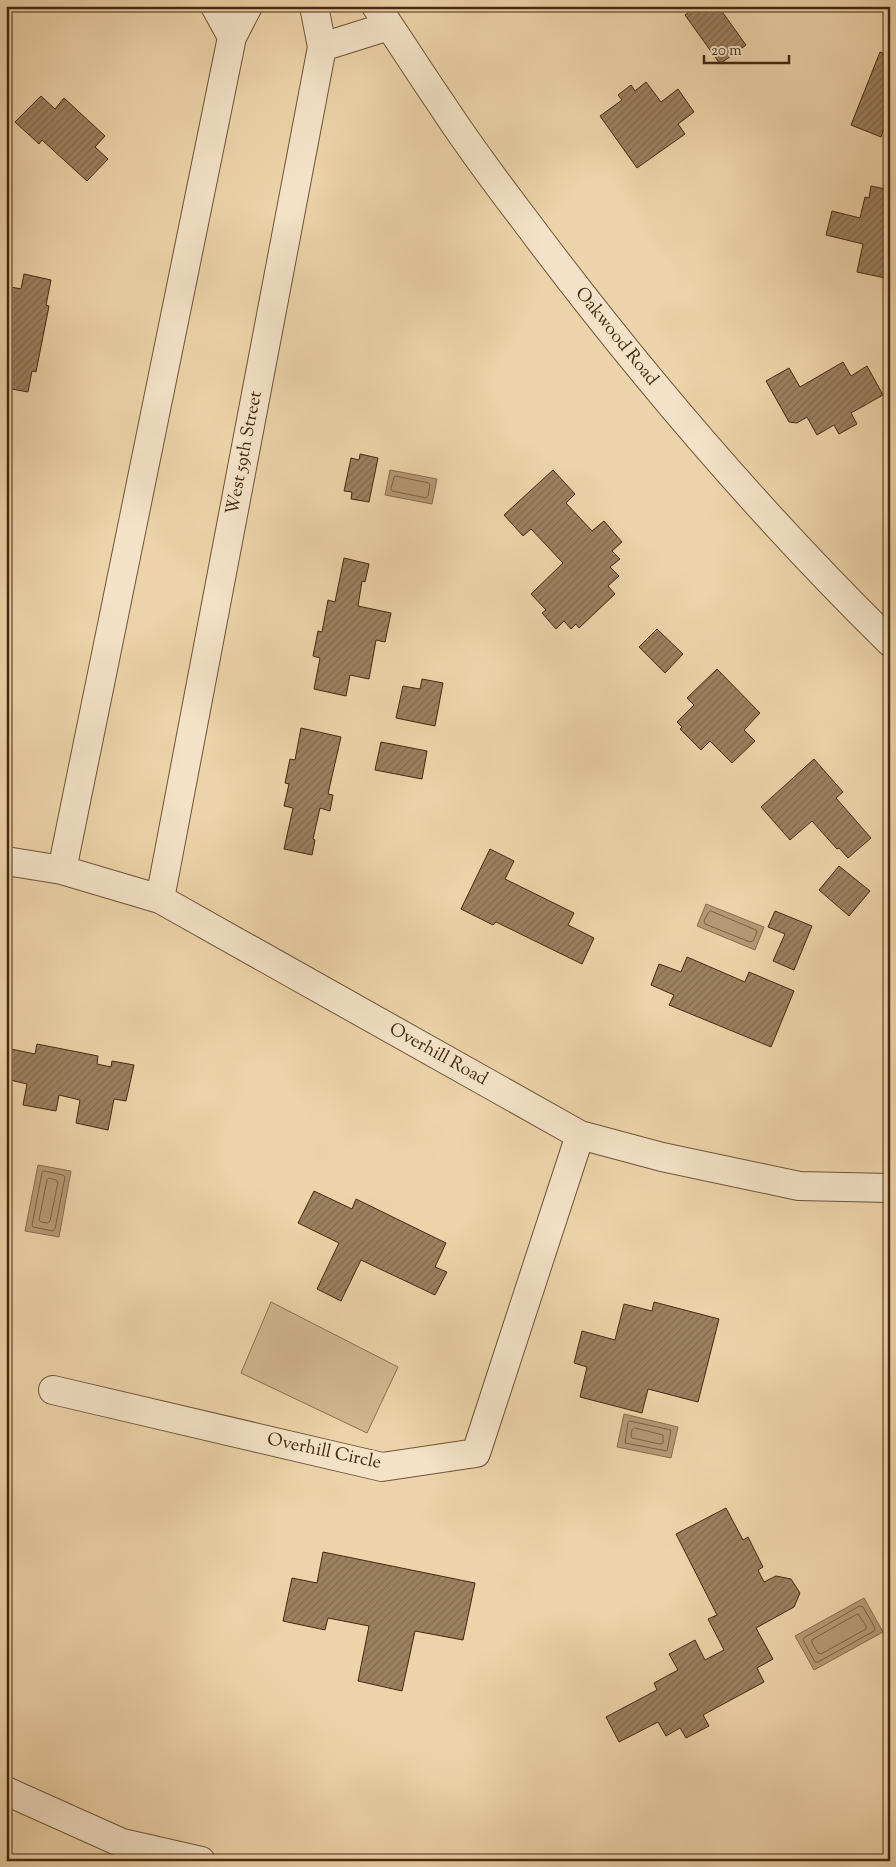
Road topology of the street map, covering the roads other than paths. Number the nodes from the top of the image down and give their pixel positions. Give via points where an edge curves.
1 (215, 6) edge
2 (248, 6) edge
3 (314, 6) edge
4 (382, 16) edge
5 (232, 37) junction
6 (322, 46) junction
7 (890, 642) edge
8 (6, 861) edge
9 (62, 870) junction
10 (160, 899) junction
11 (580, 1135) junction
12 (890, 1188) edge
13 (53, 1390) dead end
14 (6, 1791) edge
15 (201, 1861) edge

1 - 5 street
2 - 5 street
3 - 6 street, West 59th Street
4 - 6 street
4 - 7 street, Oakwood Road via 440,104 622,346 792,542
5 - 9 street
6 - 10 street, West 59th Street
8 - 9 street, Overhill Road
9 - 10 street, Overhill Road
10 - 11 street, Overhill Road
11 - 12 street, Overhill Road via 662,1157 799,1186
11 - 13 street, Overhill Circle via 476,1453 382,1467
14 - 15 street via 122,1843

